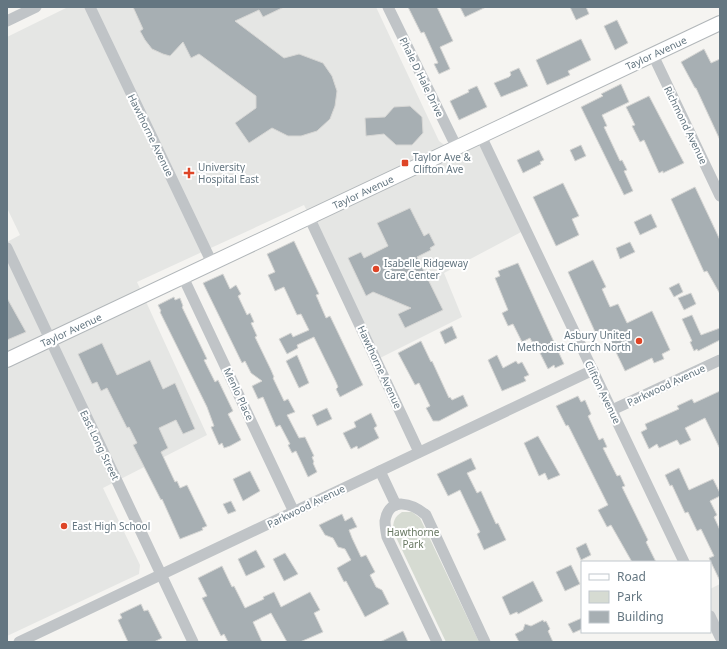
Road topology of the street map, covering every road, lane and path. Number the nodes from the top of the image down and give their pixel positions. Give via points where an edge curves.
1 (36, 7) edge
2 (90, 7) edge
3 (388, 7) edge
4 (7, 21) edge
5 (720, 23) edge
6 (653, 55) junction
7 (481, 136) junction
8 (456, 148) junction
9 (720, 196) edge
10 (309, 218) junction
11 (7, 248) edge
12 (212, 263) junction
13 (184, 277) junction
14 (49, 340) junction
15 (7, 360) edge
16 (720, 360) edge
17 (593, 370) junction
18 (612, 410) junction
19 (419, 452) junction
20 (380, 471) junction
21 (396, 505) junction
22 (294, 512) junction
23 (684, 561) edge
24 (162, 575) junction
25 (711, 618) edge
26 (720, 637) edge
27 (19, 642) edge
28 (193, 642) edge
29 (437, 642) edge
30 (485, 642) edge

1 - 4 street
2 - 12 street, Hawthorne Avenue
3 - 8 street, Phale D Hale Drive
5 - 6 main road, Taylor Avenue
6 - 7 main road, Taylor Avenue
6 - 9 street, Richmond Avenue
7 - 8 main road, Taylor Avenue
7 - 17 street, Clifton Avenue
8 - 10 main road, Taylor Avenue
10 - 12 main road, Taylor Avenue
10 - 19 street, Hawthorne Avenue
11 - 14 street, East Long Street
12 - 13 main road, Taylor Avenue
13 - 14 main road, Taylor Avenue
13 - 22 street, Menlo Place
14 - 15 main road, Taylor Avenue
14 - 24 street, East Long Street
16 - 18 street, Parkwood Avenue
17 - 18 street, Clifton Avenue
17 - 19 street, Parkwood Avenue
18 - 23 street, Clifton Avenue
19 - 20 street, Parkwood Avenue
20 - 21 street
20 - 22 street, Parkwood Avenue
21 - 29 street via 389,511 385,521 387,536
21 - 30 street via 406,503 426,515
22 - 24 street, Parkwood Avenue
24 - 27 street, Parkwood Avenue
24 - 28 street, East Long Street
25 - 26 street

